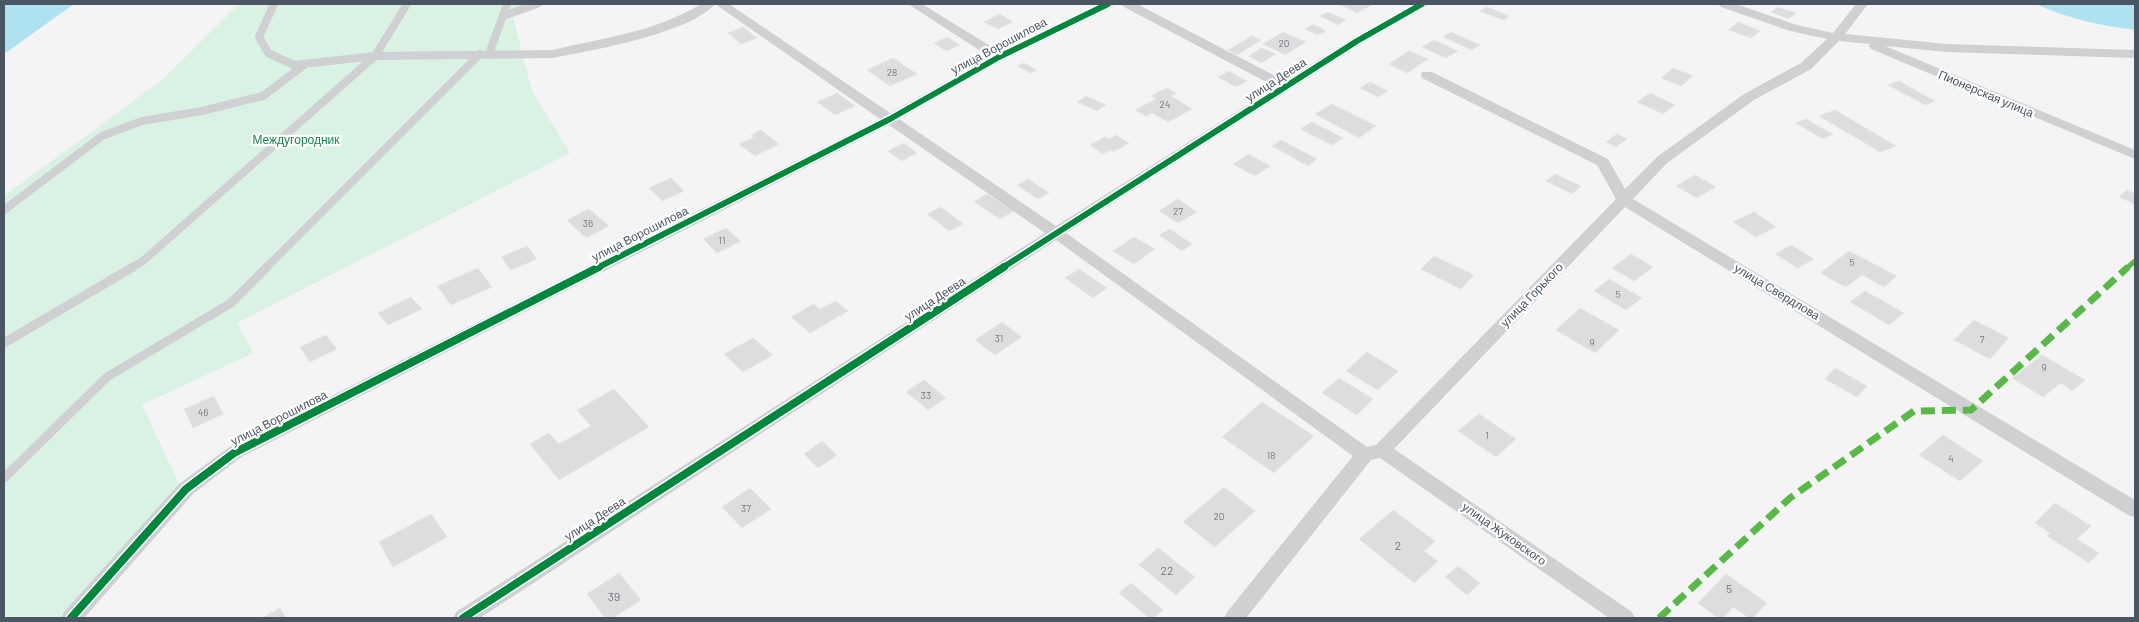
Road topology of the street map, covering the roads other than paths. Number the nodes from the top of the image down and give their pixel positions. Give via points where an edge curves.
1 (274, 4) edge
2 (407, 4) edge
3 (507, 4) edge
4 (537, 4) edge
5 (709, 4) edge
6 (722, 4) edge
7 (914, 4) edge
8 (1105, 4) edge
9 (1128, 4) edge
10 (1422, 4) edge
11 (1725, 4) edge
12 (1862, 4) edge
13 (503, 16) junction
14 (1836, 37) junction
15 (485, 54) junction
16 (552, 54) joint
17 (2135, 54) edge
18 (375, 56) junction
19 (999, 57) junction
20 (304, 65) junction
21 (1427, 75) dead end
22 (1286, 87) junction
23 (890, 120) junction
24 (2135, 155) edge
25 (1624, 200) junction
26 (4, 210) edge
27 (1056, 233) junction
28 (4, 343) edge
29 (1374, 452) junction
30 (4, 478) edge
31 (2135, 509) edge
32 (71, 618) edge
33 (463, 618) edge
34 (1234, 618) edge
35 (1625, 618) edge

1 - 20 lane via 259,37 268,53 294,65
2 - 18 lane
3 - 13 lane
4 - 13 lane
5 - 16 street via 652,31
6 - 23 street, улица Жуковского
7 - 19 street
8 - 19 street, улица Ворошилова
9 - 22 street
10 - 22 street, улица Деева
11 - 14 street via 1794,28
12 - 14 street, улица Горького
13 - 15 lane
14 - 17 street via 1947,48
14 - 24 street, Пионерская улица via 1873,45
14 - 25 street, улица Горького via 1806,66 1749,97 1662,160
15 - 16 lane
15 - 18 lane
15 - 30 lane via 231,303 107,377
18 - 20 lane
18 - 28 lane via 143,261
19 - 23 street, улица Ворошилова
20 - 26 lane via 263,96 142,121 102,136
21 - 25 street, улица Свердлова via 1603,162
22 - 27 street, улица Деева
23 - 27 street, улица Жуковского
23 - 32 street, улица Ворошилова via 234,453 186,489
25 - 29 street, улица Горького
25 - 31 street, улица Свердлова
27 - 29 street, улица Жуковского
27 - 33 street, улица Деева
29 - 34 street, улица Горького
29 - 35 street, улица Жуковского

